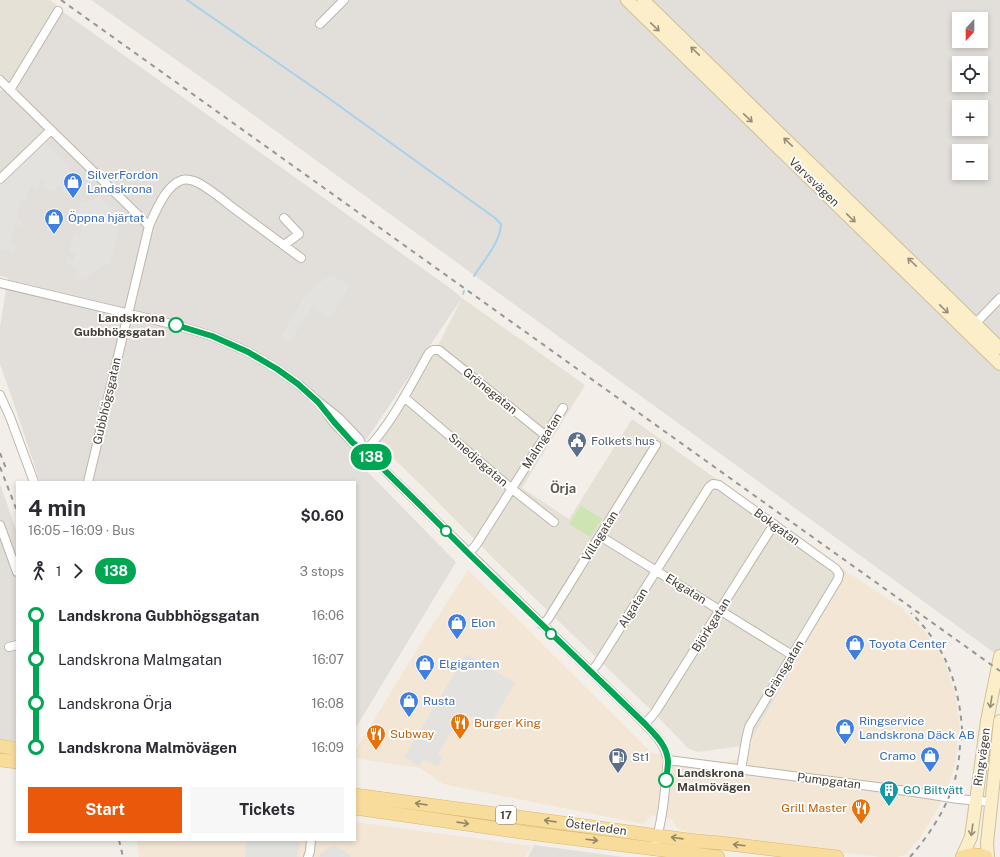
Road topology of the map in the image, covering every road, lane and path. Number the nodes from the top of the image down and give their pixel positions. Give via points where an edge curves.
1 (344, 0) edge
2 (627, 0) edge
3 (643, 0) edge
4 (58, 11) dead end
5 (320, 24) dead end
6 (0, 80) edge
7 (10, 90) junction
8 (51, 130) junction
9 (0, 179) edge
10 (284, 218) dead end
11 (149, 226) junction
12 (284, 245) junction
13 (301, 258) dead end
14 (0, 283) edge
15 (1000, 298) edge
16 (128, 313) junction
17 (971, 328) junction
18 (1000, 348) edge
19 (1000, 364) edge
20 (0, 395) edge
21 (404, 397) junction
22 (563, 408) dead end
23 (546, 436) junction
24 (656, 445) dead end
25 (365, 451) junction
26 (34, 481) edge
27 (88, 481) edge
28 (713, 484) joint
29 (512, 489) junction
30 (554, 522) dead end
31 (774, 524) junction
32 (0, 525) edge
33 (600, 536) junction
34 (469, 554) junction
35 (16, 569) edge
36 (657, 571) junction
37 (839, 574) joint
38 (720, 610) junction
39 (542, 625) junction
40 (792, 655) junction
41 (1000, 656) edge
42 (591, 672) junction
43 (1000, 720) edge
44 (645, 724) junction
45 (0, 746) edge
46 (16, 749) edge
47 (0, 760) edge
48 (668, 760) junction
49 (16, 762) edge
50 (741, 770) junction
51 (356, 795) edge
52 (976, 801) junction
53 (991, 802) junction
54 (356, 808) edge
55 (311, 841) edge
56 (656, 842) junction
57 (308, 857) edge
58 (718, 857) edge
59 (837, 857) edge
60 (962, 857) edge
61 (987, 857) edge

1 - 5 street
2 -> 17 main road, Varvsvägen
17 -> 3 main road, Varvsvägen via 779,133
4 - 7 street
6 - 7 street
7 - 8 street
8 - 9 street
8 - 11 street
10 - 12 street via 299,234
11 - 12 street, Gubbhögsgatan via 169,190 184,179 193,180
11 - 16 street, Gubbhögsgatan
12 - 13 street, Gubbhögsgatan via 292,255
14 - 16 street
15 - 17 street
16 - 25 street via 212,336 248,352 298,384 318,402 353,443
16 - 27 street, Gubbhögsgatan
17 - 18 main road, Varvsvägen
17 - 19 main road, Varvsvägen
20 - 26 street
21 - 23 street, Grönegatan via 429,353 439,350
21 - 25 street via 385,427
21 - 29 street, Smedjegatan
22 - 23 street, Malmgatan
23 - 29 street, Malmgatan
24 - 33 street, Villagatan
25 - 34 street
28 - 31 street, Bokgatan via 719,485
28 - 36 street, Algatan
29 - 30 street, Smedjegatan
29 - 34 street, Malmgatan
31 - 37 street, Bokgatan via 836,569
31 - 38 street, Björkgatan
32 - 35 street
33 - 36 street, Ekgatan
33 - 39 street, Villagatan
34 - 39 street
36 - 38 street, Ekgatan
36 - 42 street, Algatan
37 - 40 street, Gränsgatan
38 - 40 street, Ekgatan
38 - 44 street, Björkgatan
39 - 42 street
40 - 50 street, Gränsgatan via 749,727
41 -> 52 main road, Ringvägen
42 - 44 street
43 - 53 main road, Ringvägen
44 - 48 street via 664,746
45 - 46 main road
47 - 49 main road
48 - 50 street, Pumpgatan
48 - 56 street
50 - 52 street, Pumpgatan
56 -> 51 main road, Österleden / 17
52 - 53 street, Pumpgatan
52 -> 60 main road, Ringvägen via 971,837
53 - 61 main road, Ringvägen via 986,843
54 -> 56 main road, Österleden / 17 via 521,832
55 - 57 street
56 - 58 main road, Österleden / 17
59 -> 56 main road, Österleden / 17 via 721,843
60 - 61 main road via 976,854

